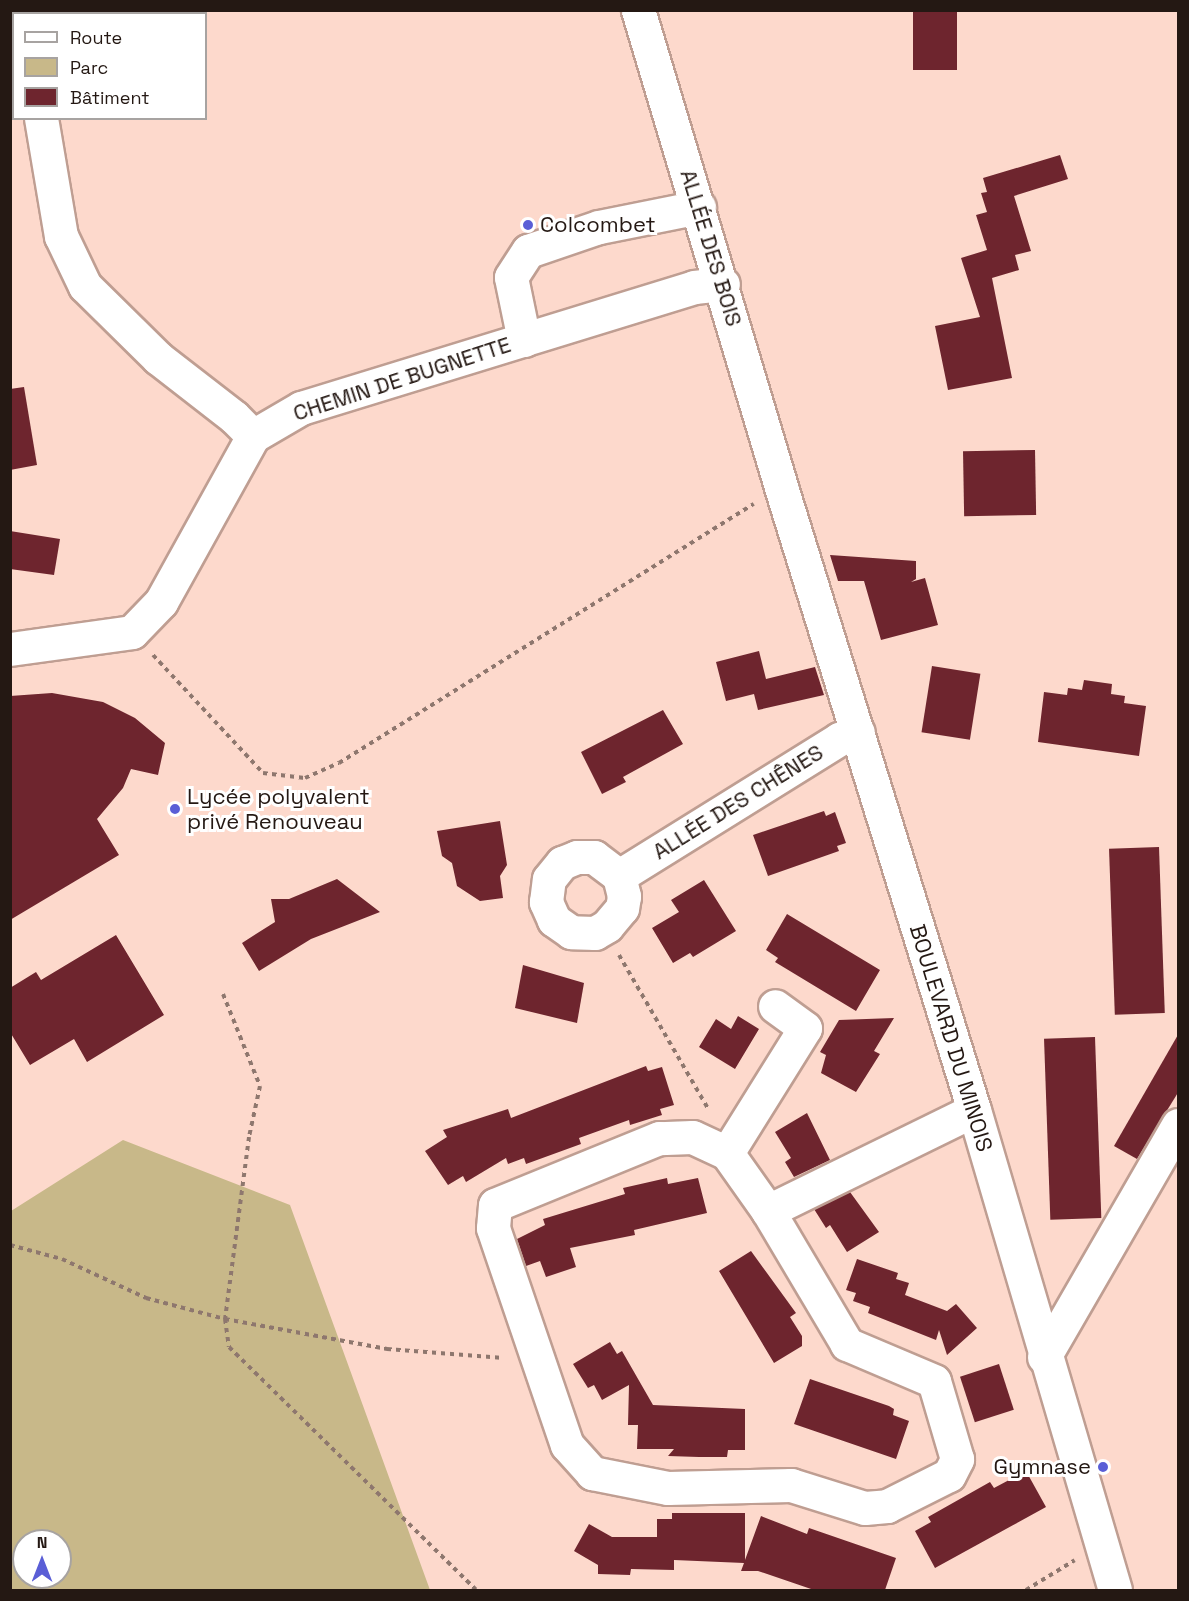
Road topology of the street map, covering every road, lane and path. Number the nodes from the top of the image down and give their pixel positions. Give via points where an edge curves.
1 (638, 10) edge
2 (40, 120) edge
3 (699, 207) junction
4 (723, 284) junction
5 (524, 340) junction
6 (253, 436) junction
7 (780, 487) junction
8 (132, 632) junction
9 (10, 649) edge
10 (858, 732) junction
11 (619, 876) junction
12 (604, 928) junction
13 (223, 994) dead end
14 (775, 1006) dead end
15 (974, 1110) junction
16 (1179, 1125) edge
17 (727, 1153) junction
18 (768, 1211) junction
19 (10, 1245) edge
20 (225, 1318) junction
21 (1044, 1357) junction
22 (535, 1360) junction
23 (1101, 1544) junction
24 (476, 1590) edge
25 (1026, 1590) edge
26 (1115, 1590) edge

1 - 3 street, ALLÉE DES BOIS
2 - 6 street via 61,236 85,285 159,358
3 - 4 street, ALLÉE DES BOIS
3 - 5 street via 599,227 528,251 511,277
4 - 5 street, CHEMIN DE BUGNETTE via 694,286
4 - 7 street, ALLÉE DES BOIS
5 - 6 street, CHEMIN DE BUGNETTE via 301,408
6 - 8 street via 161,602
7 - 8 path via 339,763 304,778 263,773
7 - 10 street, BOULEVARD DU MINOIS
8 - 9 street via 51,640
10 - 11 street, ALLÉE DES CHÊNES via 839,739
10 - 15 street, BOULEVARD DU MINOIS
11 - 12 street via 624,896 622,908
11 - 12 street via 594,857 577,857 562,863 549,879 546,902 554,920 572,932 595,933
12 - 17 path via 706,1107
13 - 20 path via 260,1086 249,1137
14 - 17 street via 805,1028
15 - 18 street
15 - 21 street, BOULEVARD DU MINOIS
16 - 21 street
17 - 18 street
17 - 22 street via 692,1137 659,1138 495,1205 493,1228
18 - 22 street via 848,1344 934,1382 957,1459 949,1475 887,1506 866,1508 791,1485 668,1488 592,1473 567,1445
19 - 20 path via 62,1259 146,1298
20 - 22 path via 387,1349
20 - 24 path via 229,1347
21 - 23 street, BOULEVARD DU MINOIS
23 - 25 path
23 - 26 street, BOULEVARD DU MINOIS

